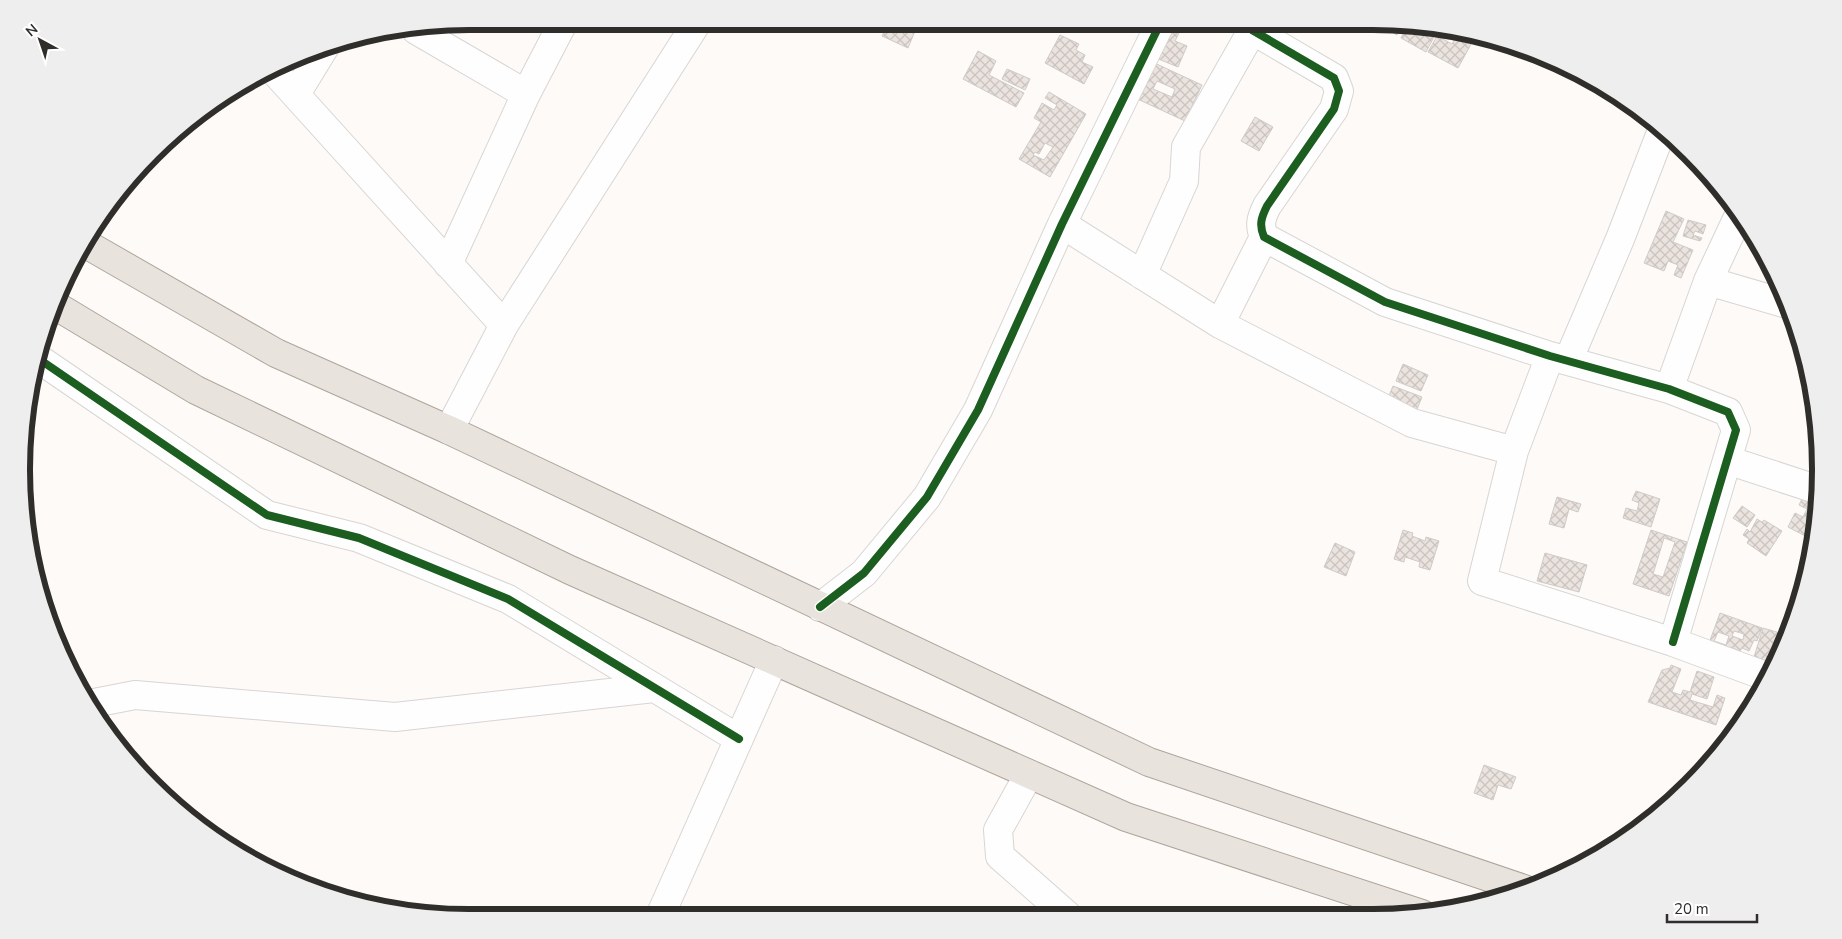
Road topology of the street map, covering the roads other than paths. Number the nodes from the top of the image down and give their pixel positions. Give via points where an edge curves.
1 (559, 30) edge
2 (693, 30) edge
3 (1157, 30) edge
4 (1252, 30) edge
5 (1260, 30) edge
6 (421, 33) edge
7 (319, 56) edge
8 (277, 74) edge
9 (296, 94) junction
10 (526, 94) junction
11 (1659, 137) edge
12 (1736, 222) edge
13 (1062, 224) junction
14 (1264, 237) junction
15 (91, 247) edge
16 (448, 264) junction
17 (1142, 274) junction
18 (1708, 282) junction
19 (1779, 302) edge
20 (60, 308) edge
21 (1220, 324) junction
22 (504, 325) junction
23 (1559, 358) junction
24 (43, 362) edge
25 (1669, 389) junction
26 (449, 430) junction
27 (1514, 452) junction
28 (1727, 460) junction
29 (1811, 487) edge
30 (820, 607) junction
31 (1673, 642) junction
32 (774, 660) junction
33 (1761, 674) edge
34 (654, 688) junction
35 (97, 702) edge
36 (739, 739) junction
37 (1029, 774) junction
38 (1515, 886) edge
39 (1403, 908) edge
40 (663, 909) edge
41 (1060, 909) edge

1 - 10 street
2 - 22 street
3 - 13 street
4 - 17 street via 1186,147 1184,181
5 - 14 street via 1334,78 1339,91 1334,109 1267,206 1260,227
6 - 10 street
7 - 9 street
8 - 9 street
9 - 16 street
10 - 16 street
11 - 23 street via 1620,239
12 - 18 street
13 - 17 street
13 - 30 street via 978,410 926,497 864,573
14 - 21 street
14 - 23 street via 1385,302
15 - 26 main road via 276,353
16 - 22 street
17 - 21 street
18 - 19 street
18 - 25 street
20 - 32 main road via 196,390 570,570
21 - 27 street via 1412,423
22 - 26 street
23 - 25 street
23 - 27 street
24 - 34 street via 267,515 359,538 508,599
25 - 28 street via 1728,412 1736,430
26 - 30 main road
27 - 31 street via 1482,581
28 - 29 street
28 - 31 street
30 - 38 main road via 1149,762
31 - 33 street
32 - 36 street
32 - 37 main road
34 - 35 street via 395,717 135,695
34 - 36 street
36 - 40 street
37 - 39 main road via 1126,817
37 - 41 street via 998,830 1000,856

